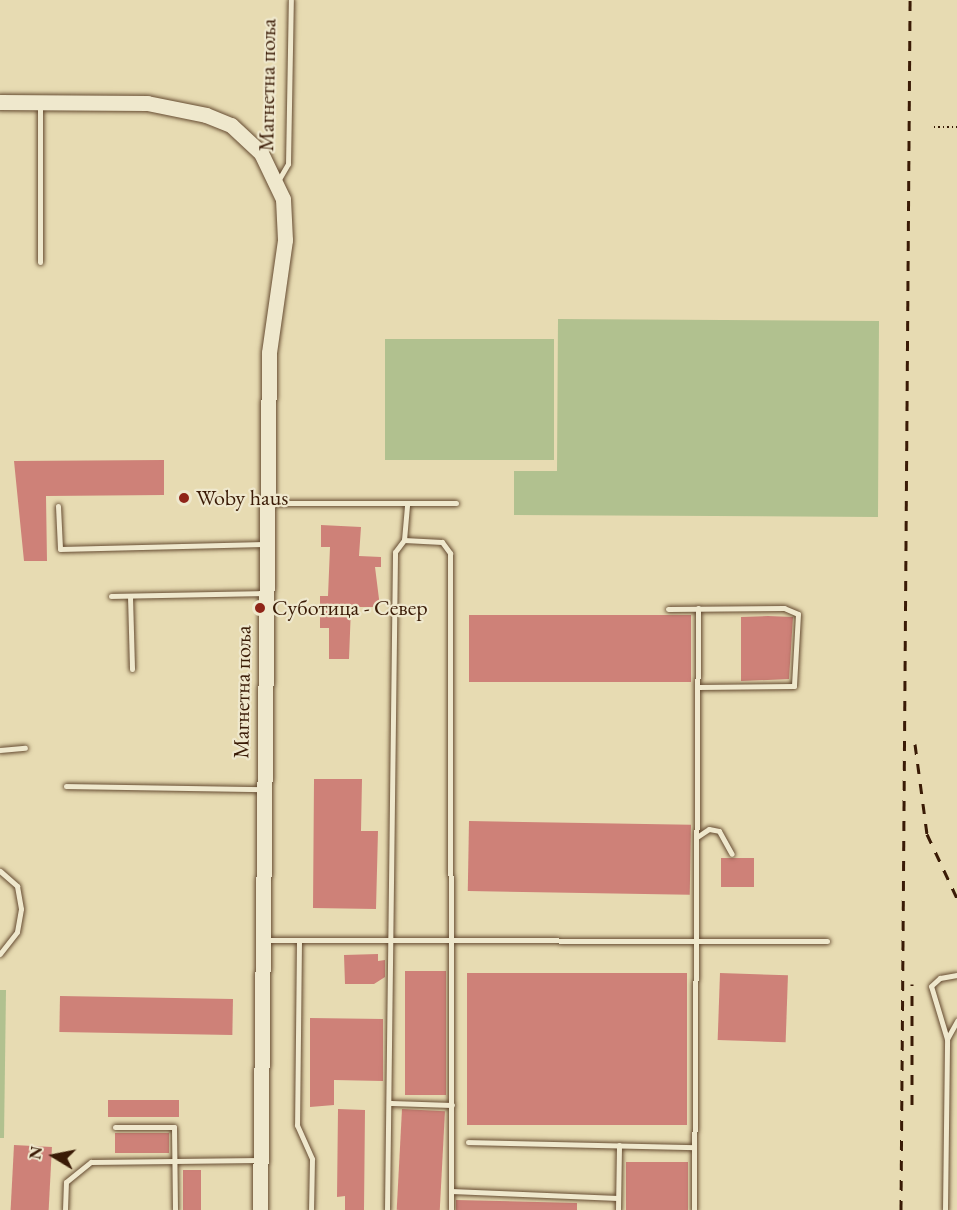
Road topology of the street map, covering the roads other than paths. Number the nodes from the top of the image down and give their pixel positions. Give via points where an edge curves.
1 (291, 0) edge
2 (0, 102) edge
3 (40, 102) junction
4 (278, 181) junction
5 (40, 262) dead end
6 (267, 503) junction
7 (406, 503) junction
8 (456, 503) dead end
9 (58, 506) dead end
10 (405, 540) junction
11 (267, 544) junction
12 (266, 593) junction
13 (111, 596) dead end
14 (130, 596) junction
15 (698, 608) junction
16 (668, 609) dead end
17 (132, 669) dead end
18 (698, 687) junction
19 (25, 748) dead end
20 (0, 750) edge
21 (66, 786) dead end
22 (263, 789) junction
23 (697, 837) junction
24 (732, 854) dead end
25 (0, 871) edge
26 (262, 940) junction
27 (299, 941) junction
28 (392, 941) junction
29 (455, 941) junction
30 (697, 941) junction
31 (827, 941) dead end
32 (0, 954) edge
33 (957, 975) edge
34 (957, 1021) edge
35 (947, 1039) junction
36 (391, 1103) junction
37 (452, 1105) junction
38 (115, 1127) dead end
39 (468, 1142) dead end
40 (619, 1145) junction
41 (694, 1147) junction
42 (260, 1160) junction
43 (175, 1162) junction
44 (451, 1191) junction
45 (618, 1198) junction
46 (65, 1210) edge
47 (175, 1210) edge
48 (260, 1210) edge
49 (311, 1210) edge
50 (387, 1210) edge
51 (451, 1210) edge
52 (618, 1210) edge
53 (694, 1210) edge
54 (945, 1210) edge

1 - 4 lane, Магнетна поља via 288,164
2 - 3 street
3 - 4 street via 147,103 206,115 250,141
3 - 5 lane
4 - 6 street, Магнетна поља via 285,240 269,353
6 - 7 lane
6 - 11 street, Магнетна поља
7 - 8 lane
7 - 10 lane
9 - 11 lane via 60,549
10 - 28 lane via 395,552
10 - 29 lane via 442,542 450,553
11 - 12 street, Магнетна поља
12 - 14 lane
12 - 22 street, Магнетна поља
13 - 14 lane
14 - 17 lane
15 - 16 lane
15 - 18 lane
15 - 18 lane via 794,610 799,677 787,688
18 - 23 lane
19 - 20 lane
21 - 22 lane
22 - 26 street, Магнетна поља
23 - 24 lane via 709,829 718,831
23 - 30 lane
25 - 32 lane via 17,886 21,909 17,932
26 - 27 lane
26 - 42 street, Магнетна поља
27 - 28 lane
27 - 49 lane via 297,1125 312,1159
28 - 29 lane
28 - 36 lane
29 - 30 lane
29 - 37 lane
30 - 31 lane
30 - 41 lane
33 - 35 lane via 940,978 931,986
34 - 35 lane
35 - 54 lane
36 - 37 lane
36 - 50 lane
37 - 44 lane
38 - 43 lane via 174,1127
39 - 40 lane
40 - 41 lane
40 - 45 lane
41 - 53 lane
42 - 43 lane
42 - 48 street, Магнетна поља
43 - 46 lane via 83,1165 66,1182
43 - 47 lane
44 - 45 lane
44 - 51 lane
45 - 52 lane

